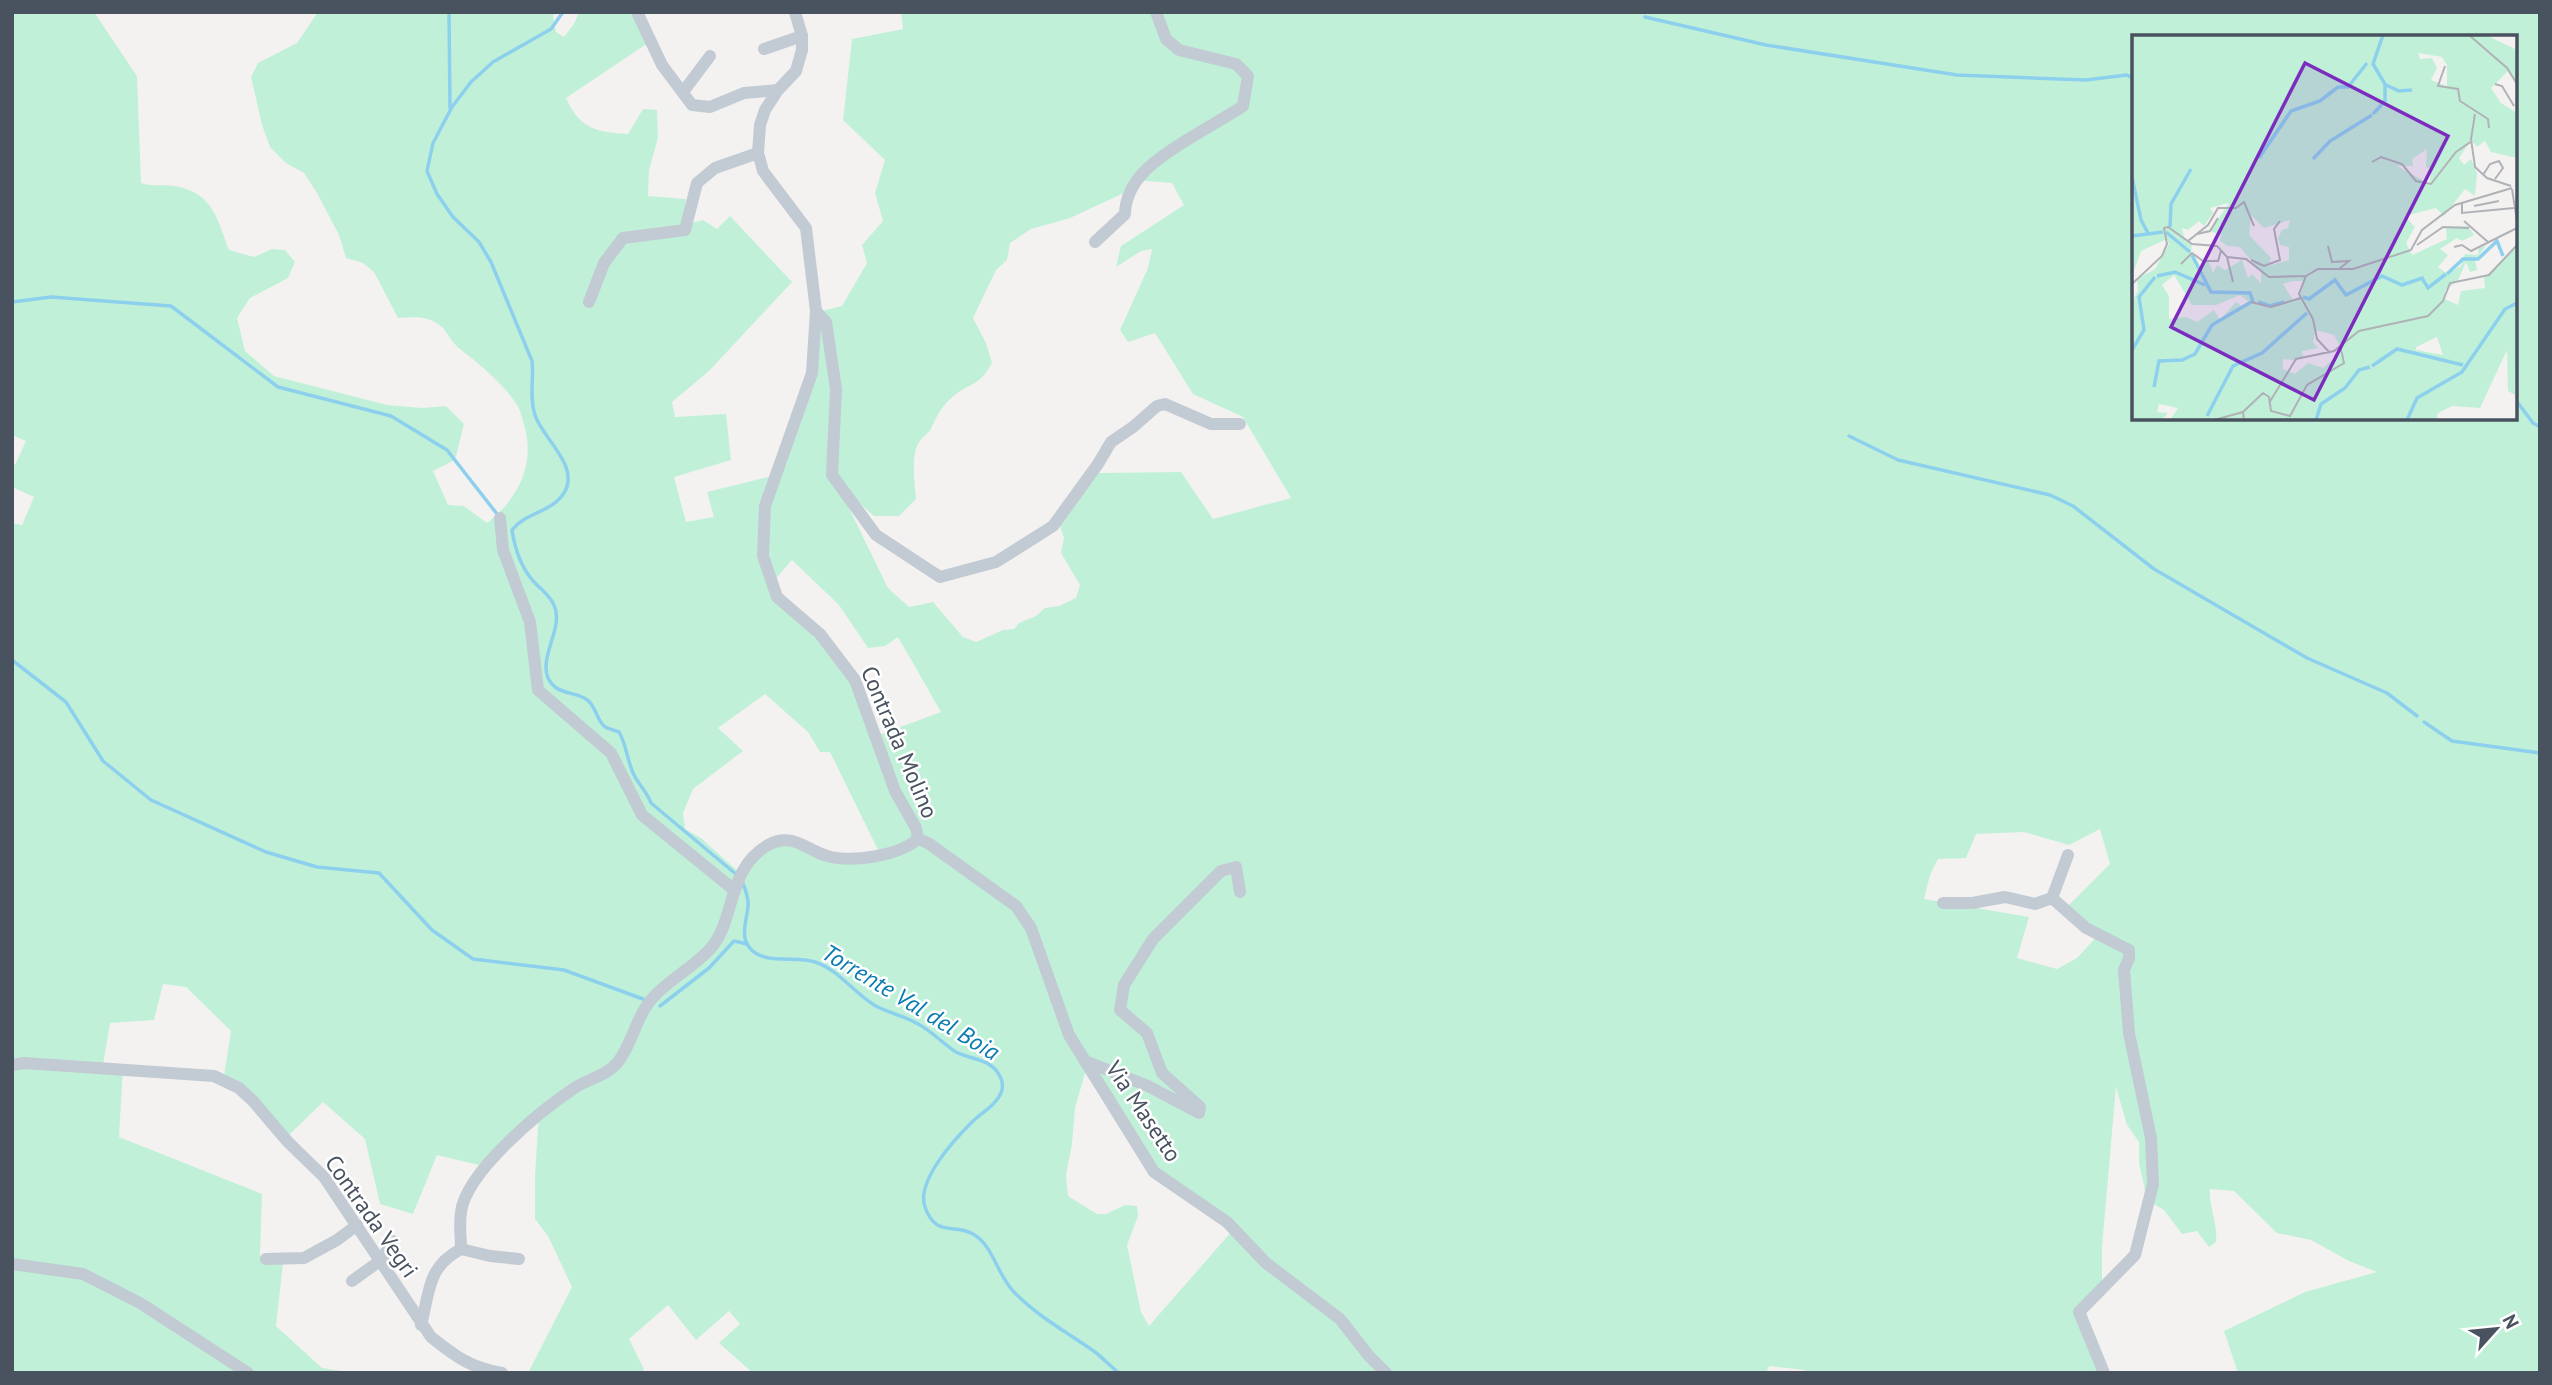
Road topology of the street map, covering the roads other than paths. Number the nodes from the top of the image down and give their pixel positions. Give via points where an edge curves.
1 (637, 12) edge
2 (795, 12) edge
3 (1156, 12) edge
4 (802, 36) junction
5 (764, 49) dead end
6 (710, 56) dead end
7 (778, 90) junction
8 (683, 92) junction
9 (758, 153) junction
10 (1095, 242) dead end
11 (589, 302) dead end
12 (816, 311) junction
13 (1240, 424) dead end
14 (500, 518) dead end
15 (918, 839) junction
16 (2068, 855) dead end
17 (734, 888) junction
18 (1240, 892) dead end
19 (2052, 898) junction
20 (1943, 902) dead end
21 (1085, 1061) junction
22 (12, 1065) edge
23 (357, 1225) junction
24 (393, 1241) dead end
25 (461, 1250) junction
26 (266, 1259) dead end
27 (519, 1259) dead end
28 (381, 1260) junction
29 (12, 1264) edge
30 (352, 1281) dead end
31 (421, 1325) junction
32 (248, 1373) edge
33 (502, 1373) edge
34 (1386, 1373) edge
35 (2104, 1373) edge

1 - 8 street via 662,65
2 - 4 street
3 - 10 street via 1166,39 1179,50 1236,64 1248,76 1243,106 1141,174 1125,202 1125,214
4 - 5 street
4 - 7 street via 796,71
6 - 8 street
7 - 8 street via 744,93 710,107 692,105
7 - 9 street via 763,117
9 - 11 street via 715,168 697,183 685,230 623,238 604,263
9 - 12 street, Contrada Molino via 763,171 806,228
12 - 13 street via 826,322 836,389 832,475 876,535 940,577 996,562 1053,526 1111,442 1157,405 1165,404 1211,425
12 - 15 street, Contrada Molino via 812,373 765,506 764,556 777,597 820,634 855,680 895,791
14 - 17 street via 503,550 530,622 538,690 611,753 642,815
15 - 17 street via 890,854 852,858 830,857 790,839 777,841 743,871
15 - 21 street, Via Masetto via 1016,906 1031,928 1069,1035
16 - 19 street
17 - 25 street via 718,941 648,1003 618,1062 542,1110 477,1175 460,1213
18 - 21 street via 1236,867 1221,871 1153,939 1124,985 1120,1010 1147,1033 1163,1073 1200,1107 1199,1114
19 - 20 street via 2035,904 2005,897
19 - 35 street via 2086,928 2129,950 2124,970 2130,1033 2151,1138 2153,1184 2135,1255 2079,1312
21 - 34 street, Via Masetto via 1154,1172 1227,1222 1266,1263 1340,1319
22 - 23 street, Contrada Vegri via 214,1076 227,1082 253,1101 324,1177
23 - 26 street via 304,1258
23 - 28 street, Contrada Vegri
24 - 28 street
25 - 27 street
25 - 31 street, Contrada Vegri via 444,1258 435,1270
28 - 30 street
28 - 31 street, Contrada Vegri
29 - 32 street via 83,1274 140,1303
31 - 33 street, Contrada Vegri via 449,1352 480,1369

